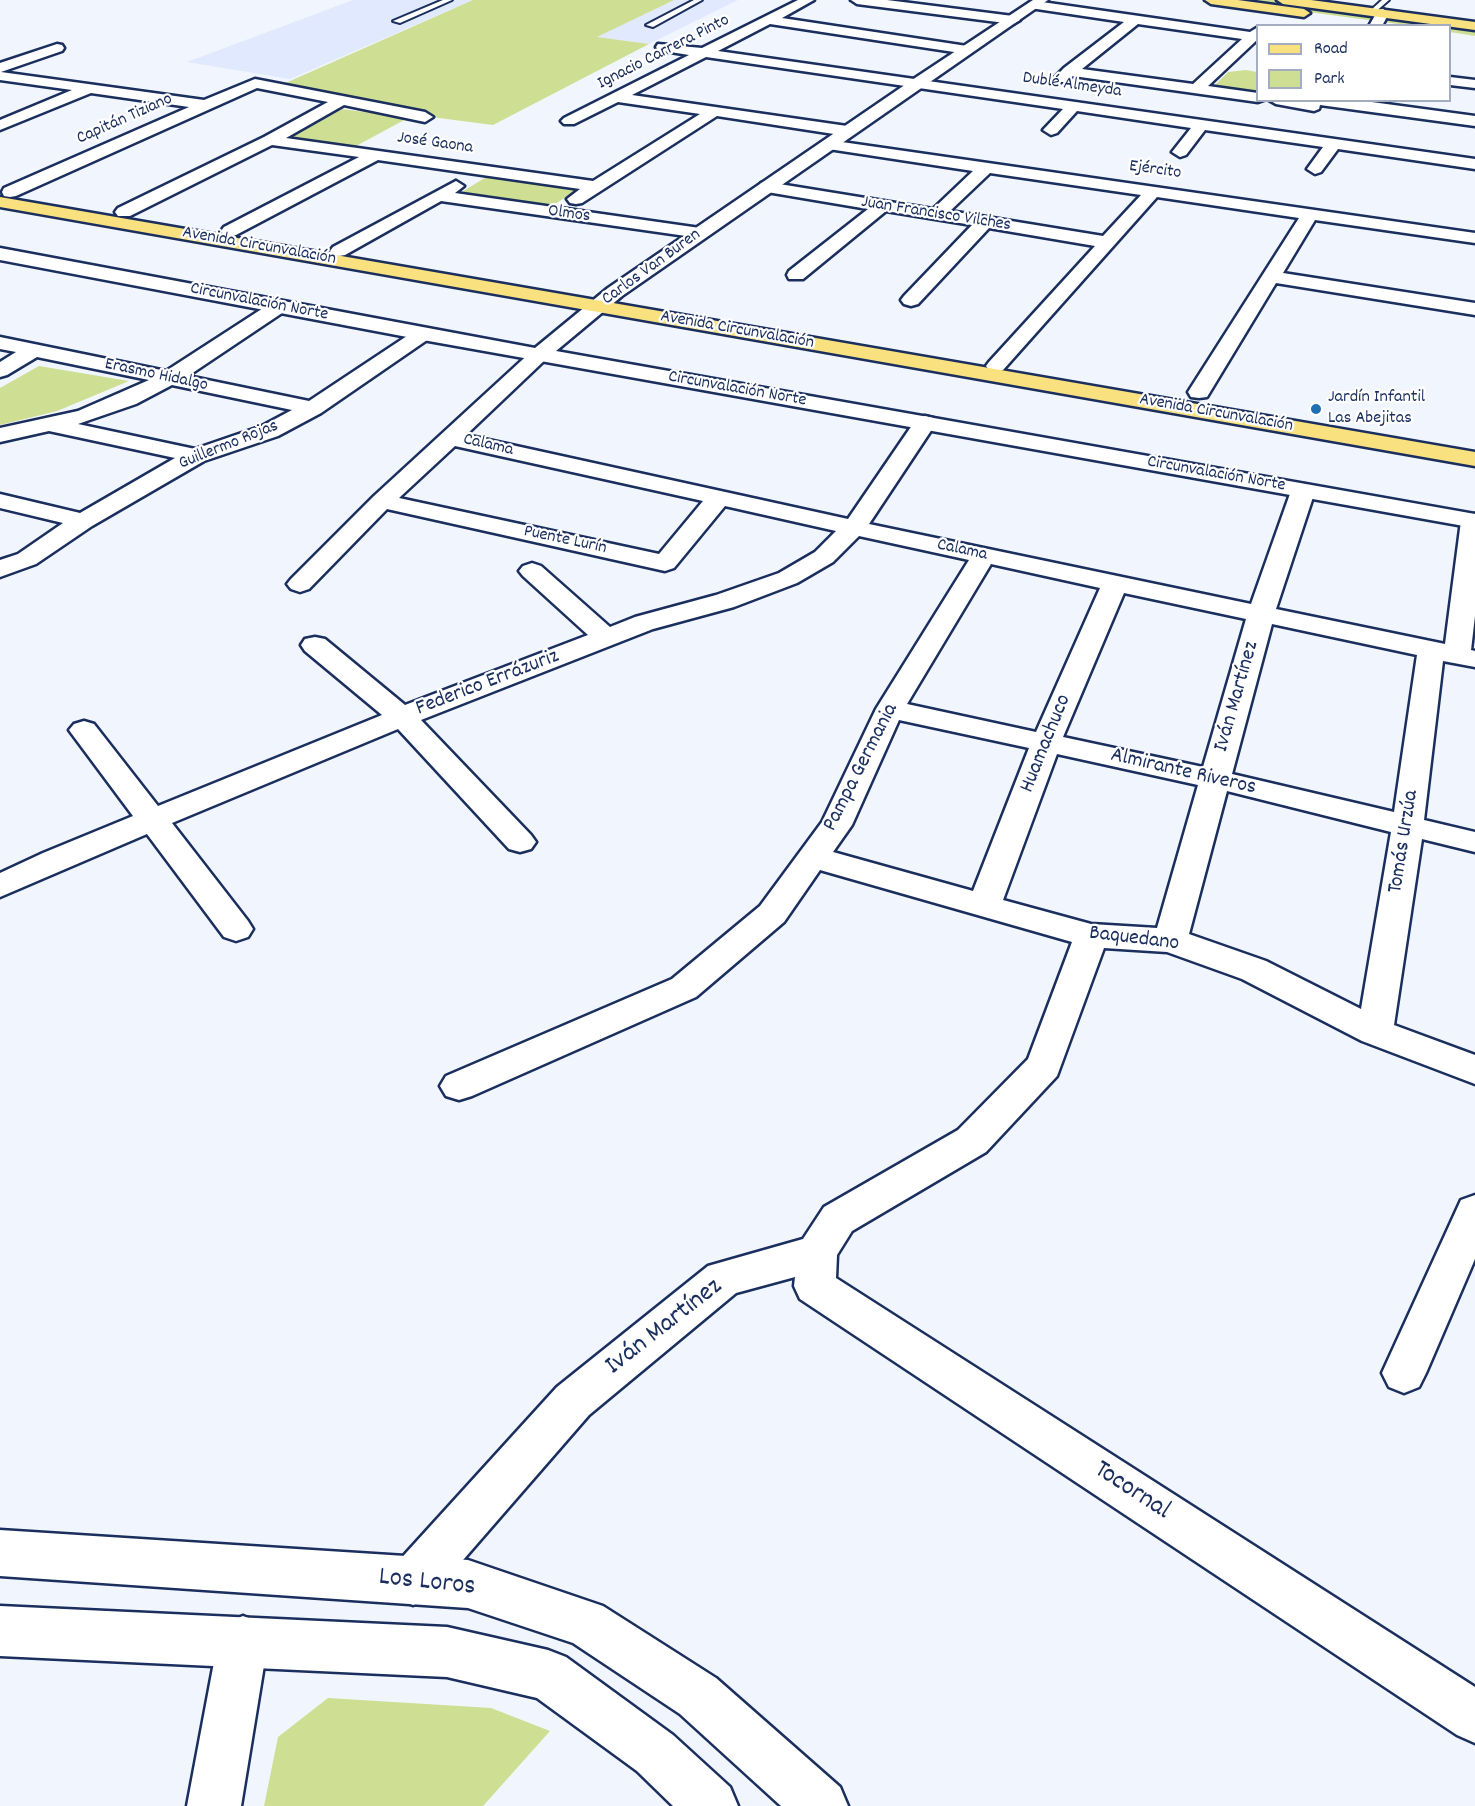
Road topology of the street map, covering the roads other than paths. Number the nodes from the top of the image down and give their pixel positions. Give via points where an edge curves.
1 (449, 0) edge
2 (699, 0) edge
3 (808, 0) edge
4 (857, 0) edge
5 (1211, 0) edge
6 (1039, 2) edge
7 (1281, 5) edge
8 (1379, 15) edge
9 (1137, 18) junction
10 (768, 20) junction
11 (1013, 20) junction
12 (397, 21) dead end
13 (1160, 24) junction
14 (1263, 24) edge
15 (1394, 24) edge
16 (650, 25) dead end
17 (1475, 26) edge
18 (1256, 31) edge
19 (1256, 32) edge
20 (1451, 33) edge
21 (1475, 37) edge
22 (1142, 38) dead end
23 (663, 47) dead end
24 (57, 48) dead end
25 (967, 50) junction
26 (703, 53) junction
27 (1115, 61) dead end
28 (0, 68) edge
29 (1069, 71) junction
30 (1097, 75) junction
31 (0, 76) edge
32 (1451, 81) edge
33 (917, 83) junction
34 (1475, 84) edge
35 (1197, 89) junction
36 (88, 90) junction
37 (616, 97) junction
38 (1256, 98) edge
39 (1036, 100) junction
40 (339, 102) junction
41 (1318, 102) edge
42 (208, 105) junction
43 (1074, 106) junction
44 (714, 112) junction
45 (569, 121) dead end
46 (1475, 121) edge
47 (1202, 124) junction
48 (0, 125) edge
49 (406, 127) dead end
50 (1051, 130) dead end
51 (847, 131) junction
52 (1291, 137) junction
53 (270, 140) junction
54 (1334, 143) junction
55 (828, 145) junction
56 (371, 150) junction
57 (1180, 152) dead end
58 (1475, 164) edge
59 (987, 167) junction
60 (482, 170) junction
61 (1315, 170) dead end
62 (595, 186) junction
63 (767, 187) junction
64 (1154, 191) junction
65 (3, 195) edge
66 (438, 196) junction
67 (882, 206) junction
68 (124, 212) junction
69 (556, 213) junction
70 (1310, 214) junction
71 (936, 215) junction
72 (984, 223) junction
73 (230, 231) junction
74 (700, 233) junction
75 (1475, 238) edge
76 (1106, 242) junction
77 (339, 251) junction
78 (0, 254) edge
79 (796, 275) dead end
80 (1271, 277) junction
81 (615, 292) junction
82 (911, 300) dead end
83 (278, 307) junction
84 (599, 307) junction
85 (1475, 309) edge
86 (423, 334) junction
87 (0, 343) edge
88 (34, 350) junction
89 (540, 354) junction
90 (996, 366) junction
91 (0, 371) edge
92 (170, 378) junction
93 (1199, 392) junction
94 (313, 408) junction
95 (925, 423) junction
96 (49, 424) junction
97 (1394, 425) dead end
98 (0, 435) edge
99 (451, 438) junction
100 (196, 456) junction
101 (1475, 459) edge
102 (1303, 490) junction
103 (719, 498) junction
104 (0, 501) edge
105 (382, 501) junction
106 (83, 521) junction
107 (1474, 521) edge
108 (854, 528) junction
109 (984, 555) junction
110 (0, 569) edge
111 (532, 570) dead end
112 (1114, 583) junction
113 (300, 584) dead end
114 (1261, 614) junction
115 (608, 638) junction
116 (315, 645) dead end
117 (1454, 655) edge
118 (890, 709) junction
119 (402, 717) junction
120 (84, 730) dead end
121 (1046, 743) junction
122 (1215, 779) junction
123 (151, 820) junction
124 (1408, 826) junction
125 (520, 842) dead end
126 (1475, 842) edge
127 (812, 857) junction
128 (0, 886) edge
129 (984, 906) junction
130 (236, 929) dead end
131 (1091, 936) junction
132 (1170, 940) junction
133 (1375, 1032) junction
134 (1475, 1071) edge
135 (459, 1086) dead end
136 (1475, 1212) edge
137 (817, 1252) junction
138 (1404, 1373) dead end
139 (0, 1553) edge
140 (413, 1581) junction
141 (0, 1631) edge
142 (243, 1641) junction
143 (1475, 1718) edge
144 (214, 1806) edge
145 (711, 1806) edge
146 (821, 1806) edge

1 - 12 lane
2 - 16 lane
3 - 10 street, Ignacio Carrera Pinto
4 - 11 street
5 - 7 main road
6 - 9 street
6 - 11 street, Carlos Van Buren
7 - 8 main road
7 - 14 street
8 - 15 main road
8 - 17 main road
9 - 13 street
9 - 29 street
10 - 25 street
10 - 26 street, Ignacio Carrera Pinto
11 - 25 street, Carlos Van Buren
13 - 18 street
13 - 22 street
19 - 35 street
20 - 21 main road
23 - 26 street, Dublé Almeyda
24 - 28 street
25 - 33 street, Carlos Van Buren
26 - 33 street, Dublé Almeyda
26 - 37 street, Ignacio Carrera Pinto
27 - 30 street
29 - 30 street
29 - 39 street
30 - 35 street
31 - 36 street
32 - 34 street
33 - 39 street, Dublé Almeyda
33 - 51 street, Carlos Van Buren
35 - 38 street
36 - 42 street
36 - 48 street
37 - 44 street
37 - 45 street, Ignacio Carrera Pinto
39 - 43 street, Dublé Almeyda
40 - 42 street, Capitán Tiziano via 255,83
40 - 49 street via 425,117
40 - 53 street
41 - 46 street
41 - 52 street
42 - 65 street, Capitán Tiziano
43 - 47 street, Dublé Almeyda
43 - 50 street
44 - 51 street
44 - 62 street
47 - 52 street, Dublé Almeyda
47 - 57 street
51 - 55 street, Carlos Van Buren
52 - 54 street, Dublé Almeyda
53 - 56 street, José Gaona
53 - 68 street
54 - 58 street, Dublé Almeyda
54 - 61 street
55 - 59 street, Ejército
55 - 63 street, Carlos Van Buren
56 - 60 street, José Gaona
56 - 73 street
59 - 64 street, Ejército
59 - 71 street
60 - 62 street, José Gaona
60 - 66 street
62 - 69 street
63 - 67 street, Juan Francisco Vilches
63 - 74 street, Carlos Van Buren
64 - 70 street, Ejército
64 - 76 street
65 - 68 main road, Avenida Circunvalación
65 - 84 main road, Avenida Circunvalación
66 - 69 street, Olmos
66 - 77 street
67 - 71 street, Juan Francisco Vilches
67 - 79 street
68 - 73 main road, Avenida Circunvalación
69 - 74 street, Olmos
70 - 75 street, Ejército
70 - 80 street
71 - 72 street, Juan Francisco Vilches
72 - 76 street, Juan Francisco Vilches
72 - 82 street
73 - 77 main road, Avenida Circunvalación
74 - 81 street, Carlos Van Buren
76 - 90 street
77 - 81 main road, Avenida Circunvalación
78 - 83 street, Circunvalación Norte
80 - 85 street
80 - 93 street
81 - 84 street, Carlos Van Buren
81 - 90 main road, Avenida Circunvalación
83 - 86 street, Circunvalación Norte
83 - 92 street
84 - 89 street, Carlos Van Buren
84 - 101 main road, Avenida Circunvalación
86 - 89 street, Circunvalación Norte
86 - 94 street, Guillermo Rojas
87 - 88 street, Erasmo Hidalgo
88 - 91 street
88 - 92 street, Erasmo Hidalgo
89 - 95 street, Circunvalación Norte
89 - 99 street, Carlos Van Buren
90 - 93 main road, Avenida Circunvalación
92 - 94 street, Erasmo Hidalgo
92 - 96 street via 85,416
93 - 97 main road, Avenida Circunvalación
94 - 100 street, Guillermo Rojas via 270,431
95 - 102 street, Circunvalación Norte
95 - 108 street, Federico Errázuriz
96 - 98 street
96 - 100 street
99 - 103 street, Calama
99 - 105 street, Carlos Van Buren
100 - 106 street, Guillermo Rojas
102 - 107 street, Circunvalación Norte
102 - 114 street, Iván Martínez
103 - 105 street, Puente Lurín via 665,563
103 - 108 street, Calama
104 - 106 street
105 - 113 street, Carlos Van Buren
106 - 110 street, Guillermo Rojas via 27,560
107 - 117 street, Tomás Urzúa
108 - 109 street, Calama
108 - 115 street, Federico Errázuriz via 824,557 788,578
109 - 112 street, Calama
109 - 118 street, Pampa Germania
111 - 115 street
112 - 114 street, Calama
112 - 121 street, Huamachuco
114 - 117 street, Calama
114 - 122 street, Iván Martínez
115 - 119 street, Federico Errázuriz
116 - 119 street
117 - 124 street, Tomás Urzúa
118 - 121 street, Almirante Riveros
118 - 127 street, Pampa Germania via 836,825
119 - 123 street, Federico Errázuriz
119 - 125 street
120 - 123 street
121 - 122 street, Almirante Riveros
121 - 129 street, Huamachuco
122 - 124 street, Almirante Riveros
122 - 132 street, Iván Martínez
123 - 128 street, Federico Errázuriz
123 - 130 street
124 - 126 street, Almirante Riveros
124 - 133 street, Tomás Urzúa
127 - 129 street, Baquedano
127 - 135 street, Pampa Germania via 772,914 684,988
129 - 131 street, Baquedano
131 - 132 street, Baquedano
131 - 137 street via 1044,1066 972,1141 838,1219
132 - 133 street, Baquedano via 1254,970
133 - 134 street, Baquedano
136 - 138 street
137 - 140 street, Iván Martínez via 723,1279 573,1401
137 - 143 street, Tocornal via 815,1286
139 - 140 street, Los Loros
140 - 146 street, Los Loros via 468,1584 586,1623 698,1696
141 - 142 street
142 - 144 street
142 - 145 street via 447,1652 548,1675 655,1753

